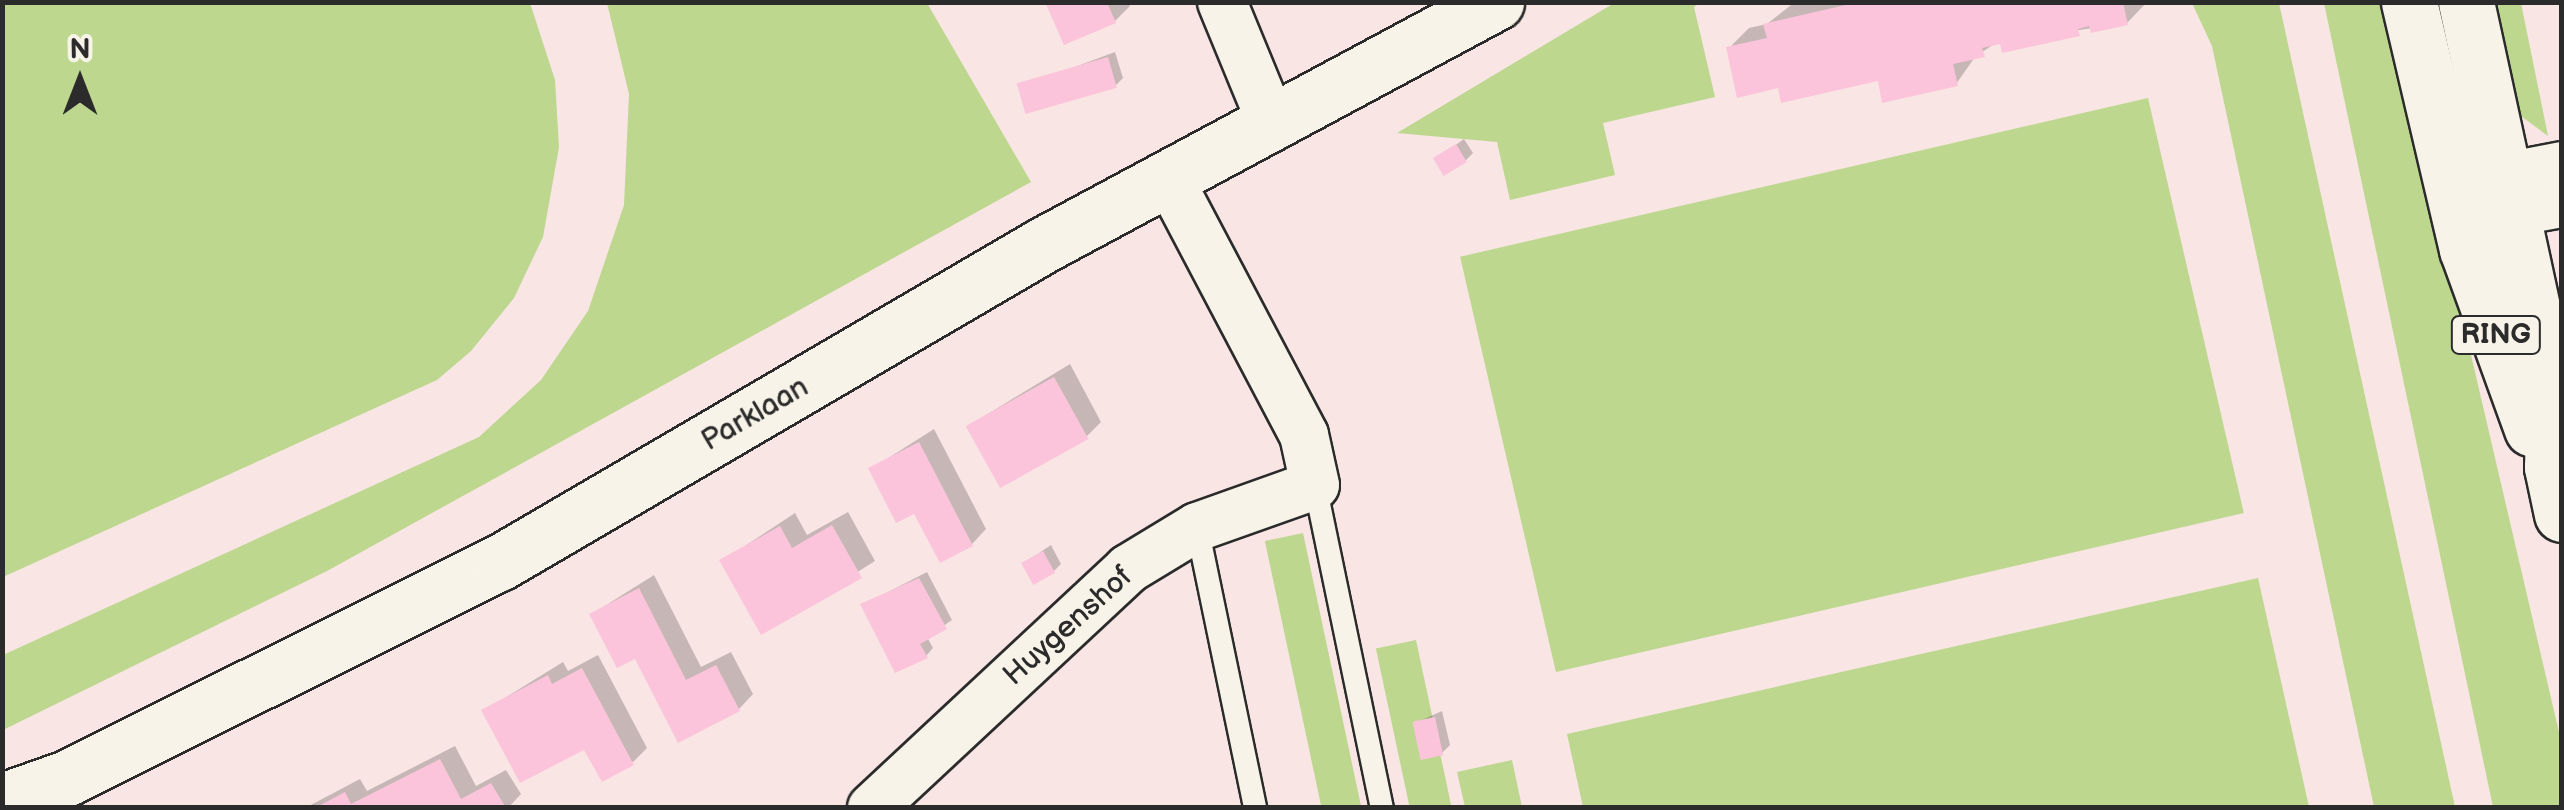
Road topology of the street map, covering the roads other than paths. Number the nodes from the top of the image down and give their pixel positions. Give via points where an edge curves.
1 (1222, 2) edge
2 (1496, 2) edge
3 (2409, 2) edge
4 (2466, 2) edge
5 (1272, 126) junction
6 (2562, 166) edge
7 (1170, 180) junction
8 (2456, 197) junction
9 (2526, 198) edge
10 (1315, 486) junction
11 (2557, 490) edge
12 (1198, 527) junction
13 (2, 800) edge
14 (872, 808) edge
15 (1255, 808) edge
16 (1382, 808) edge

1 - 5 street
2 - 5 street, Parklaan
3 - 8 street, RING
4 - 9 street, RING
5 - 7 street, Parklaan
6 - 9 street
7 - 10 street via 1304,435
7 - 13 street, Parklaan via 1046,244 500,563 67,778
8 - 9 street
8 - 11 street, RING via 2519,406
9 - 11 street, RING via 2554,409
10 - 12 street, Huygenshof
10 - 16 lane
12 - 14 street, Huygenshof via 1128,569
12 - 15 lane

